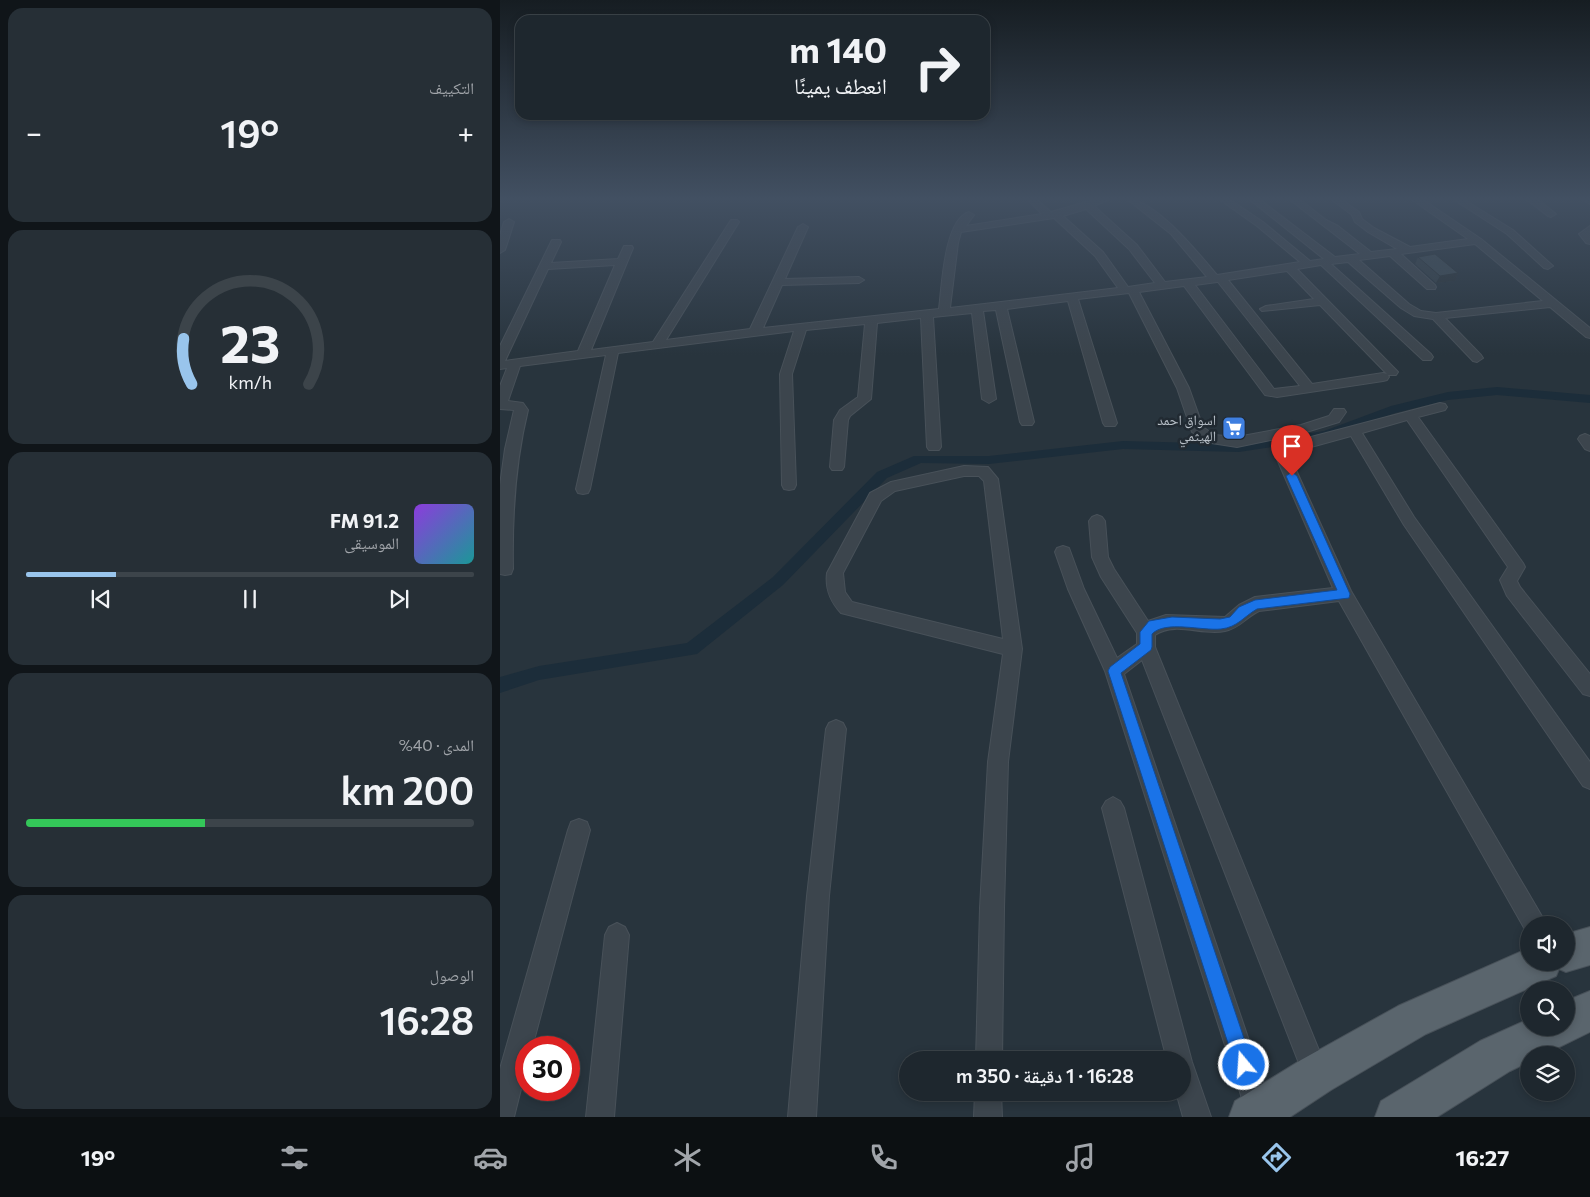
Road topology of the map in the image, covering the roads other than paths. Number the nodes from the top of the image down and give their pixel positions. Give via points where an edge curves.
1 (552, 251) edge
2 (627, 251) edge
3 (716, 251) edge
4 (792, 251) edge
5 (952, 251) edge
6 (1096, 251) edge
7 (1136, 251) edge
8 (1192, 251) edge
9 (1293, 251) edge
10 (1316, 251) edge
11 (1364, 251) edge
12 (1408, 251) edge
13 (1489, 251) edge
14 (1531, 251) edge
15 (1393, 253) junction
16 (1370, 256) junction
17 (1351, 259) junction
18 (1328, 261) junction
19 (622, 262) junction
20 (1308, 264) junction
21 (545, 266) junction
22 (1548, 266) dead end
23 (1289, 267) junction
24 (1218, 278) junction
25 (859, 280) dead end
26 (778, 282) junction
27 (1187, 282) junction
28 (1162, 285) junction
29 (1431, 287) dead end
30 (1129, 289) junction
31 (1072, 297) junction
32 (1323, 301) junction
33 (1552, 303) junction
34 (1001, 306) junction
35 (977, 309) junction
36 (1266, 309) dead end
37 (944, 312) junction
38 (927, 314) junction
39 (1436, 316) junction
40 (871, 321) junction
41 (801, 328) junction
42 (755, 332) junction
43 (1590, 334) edge
44 (658, 343) junction
45 (613, 350) junction
46 (583, 354) junction
47 (1427, 357) dead end
48 (1477, 358) dead end
49 (500, 359) edge
50 (515, 363) junction
51 (500, 365) edge
52 (1309, 388) junction
53 (990, 399) dead end
54 (1440, 407) dead end
55 (1339, 412) dead end
56 (1410, 415) junction
57 (1027, 422) dead end
58 (1110, 423) dead end
59 (1354, 430) junction
60 (1293, 431) junction
61 (934, 447) dead end
62 (1284, 459) dead end
63 (837, 467) dead end
64 (789, 485) dead end
65 (583, 490) dead end
66 (1097, 521) dead end
67 (1063, 552) dead end
68 (505, 569) dead end
69 (1344, 594) junction
70 (1146, 639) junction
71 (1013, 649) junction
72 (1114, 671) junction
73 (1590, 688) edge
74 (836, 729) dead end
75 (1590, 779) edge
76 (1113, 808) dead end
77 (579, 830) dead end
78 (1530, 916) edge
79 (618, 936) dead end
80 (1590, 946) edge
81 (1575, 951) edge
82 (1522, 971) edge
83 (1590, 1011) edge
84 (1575, 1018) edge
85 (1538, 1036) edge
86 (989, 1051) edge
87 (1178, 1051) edge
88 (1316, 1076) junction
89 (1191, 1098) edge
90 (988, 1101) edge
91 (1255, 1114) edge
92 (500, 1117) edge
93 (600, 1117) edge
94 (802, 1117) edge
95 (988, 1117) edge
96 (1197, 1117) edge
97 (1397, 1117) edge

1 - 21 street
2 - 19 street
3 - 44 street
4 - 26 street
5 - 37 street
6 - 30 street
7 - 28 street
8 - 24 street
9 - 20 street
10 - 18 street
11 - 16 street
12 - 15 street
13 - 33 street
14 - 22 street
15 - 16 street
15 - 29 street
16 - 17 street
17 - 18 street
17 - 39 street via 1405,306 1418,314
18 - 20 street
18 - 47 street via 1347,286
19 - 21 street
19 - 46 street
20 - 23 street
21 - 49 street
23 - 24 street
23 - 32 street
24 - 27 street
24 - 52 street
25 - 26 street
26 - 42 street
27 - 28 street
27 - 52 street via 1270,392
28 - 30 street
30 - 31 street
30 - 60 street via 1183,388 1197,429 1210,439 1238,442
31 - 34 street
31 - 58 street
32 - 36 street
32 - 52 street via 1387,374
33 - 39 street
33 - 43 street
34 - 35 street
34 - 57 street
35 - 37 street
35 - 53 street
37 - 38 street
38 - 40 street
38 - 61 street
39 - 48 street
40 - 41 street
40 - 63 street via 864,399 844,413 841,420
41 - 42 street
41 - 64 street via 786,374
42 - 44 street
44 - 45 street
45 - 46 street
45 - 65 street
46 - 50 street
50 - 51 street
50 - 68 street via 501,401 504,406 518,406 521,410 506,487
54 - 56 street
55 - 60 street via 1334,418
56 - 59 street
56 - 73 street via 1517,567 1508,580 1514,591
59 - 60 street via 1311,442 1304,442
59 - 75 street via 1409,521
62 - 69 street
66 - 70 street via 1100,557 1106,572
67 - 72 street via 1076,589
69 - 70 street via 1255,604 1234,621 1220,624 1153,624
69 - 78 street
70 - 72 street
70 - 88 street
71 - 71 street via 991,478 983,471 964,471 891,487 875,497 835,573 833,586 839,600 847,608
71 - 86 street via 998,762
72 - 91 street
74 - 94 street via 818,896
76 - 87 street
77 - 92 street
79 - 93 street
80 - 81 main road
82 - 88 main road via 1412,1020
83 - 84 main road
85 - 97 main road via 1495,1056
88 - 91 main road
89 - 96 street
90 - 95 street

